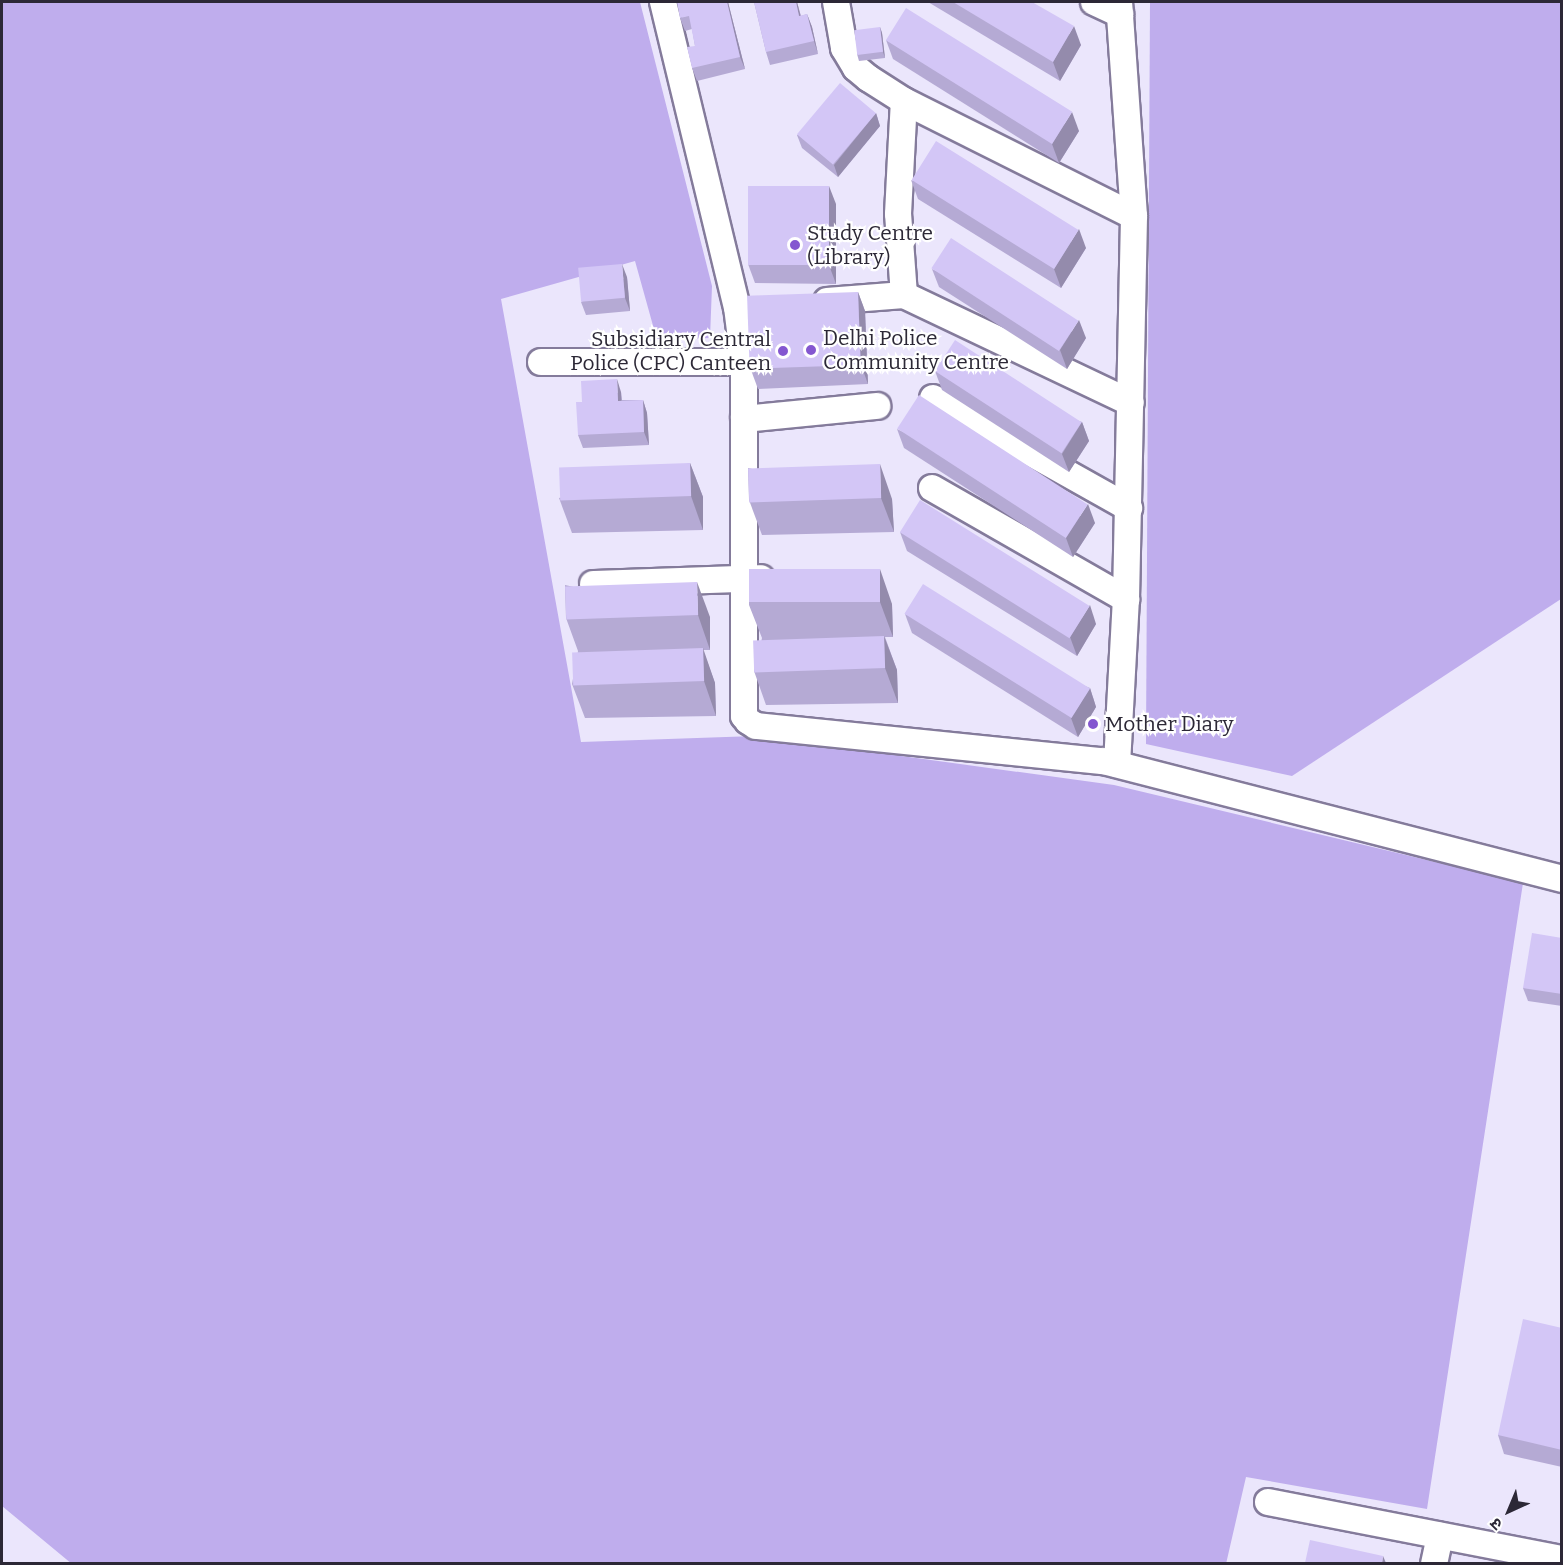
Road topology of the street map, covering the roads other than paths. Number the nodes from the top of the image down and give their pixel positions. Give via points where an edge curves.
1 (663, 2) edge
2 (836, 2) edge
3 (1094, 2) edge
4 (1119, 8) edge
5 (904, 101) junction
6 (1134, 216) junction
7 (904, 296) junction
8 (797, 303) edge
9 (541, 362) dead end
10 (744, 362) junction
11 (933, 398) dead end
12 (1131, 403) junction
13 (877, 406) dead end
14 (744, 419) junction
15 (932, 488) dead end
16 (1129, 508) junction
17 (781, 578) edge
18 (745, 579) junction
19 (593, 584) edge
20 (1126, 599) junction
21 (1117, 764) junction
22 (1562, 879) edge
23 (1268, 1502) dead end
24 (1440, 1536) junction
25 (1562, 1559) edge
26 (1434, 1563) edge

1 - 10 street via 749,306
2 - 5 street via 844,48 856,68
3 - 4 street
4 - 6 street
5 - 6 street
5 - 7 street via 898,214
6 - 12 street
7 - 8 street
7 - 12 street
9 - 10 street
10 - 14 street
11 - 16 street
12 - 16 street
13 - 14 street
14 - 18 street
15 - 20 street
16 - 20 street
17 - 18 street
18 - 19 street
18 - 21 street via 744,716 751,724
20 - 21 street
21 - 22 street
23 - 24 street
24 - 25 street
24 - 26 street

